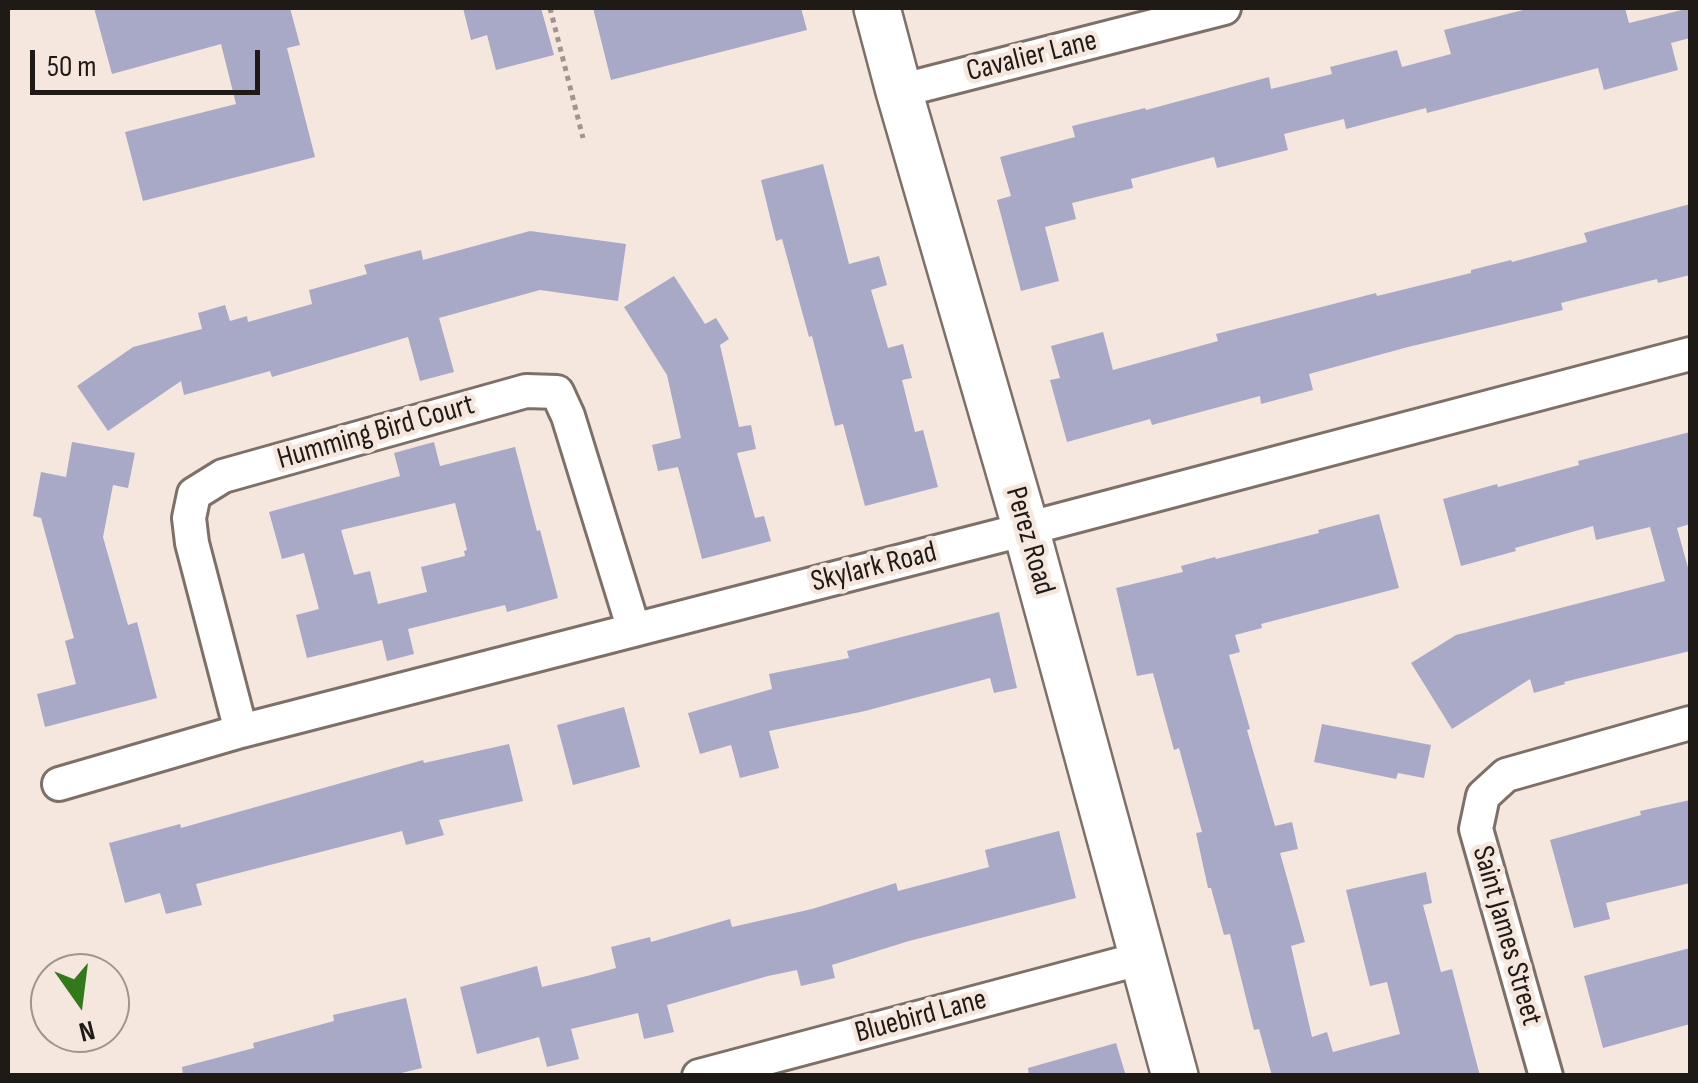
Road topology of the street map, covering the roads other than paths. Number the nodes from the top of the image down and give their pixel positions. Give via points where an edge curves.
1 (877, 8) edge
2 (1224, 8) edge
3 (899, 92) junction
4 (1690, 354) edge
5 (1026, 529) junction
6 (634, 630) junction
7 (1690, 723) edge
8 (241, 731) junction
9 (58, 784) dead end
10 (1143, 958) junction
11 (699, 1076) edge
12 (1175, 1076) edge
13 (1546, 1076) edge

1 - 3 street, Perez Road
2 - 3 street, Cavalier Lane
3 - 5 street, Perez Road
4 - 5 street, Skylark Road
5 - 6 street, Skylark Road
5 - 10 street, Perez Road
6 - 8 street, Skylark Road
6 - 8 street, Humming Bird Court via 558,392 526,391 223,476 194,494 188,518 192,543
7 - 13 street, Saint James Street via 1506,775 1483,796 1476,829
8 - 9 street, Skylark Road
10 - 11 street, Bluebird Lane
10 - 12 street, Perez Road

